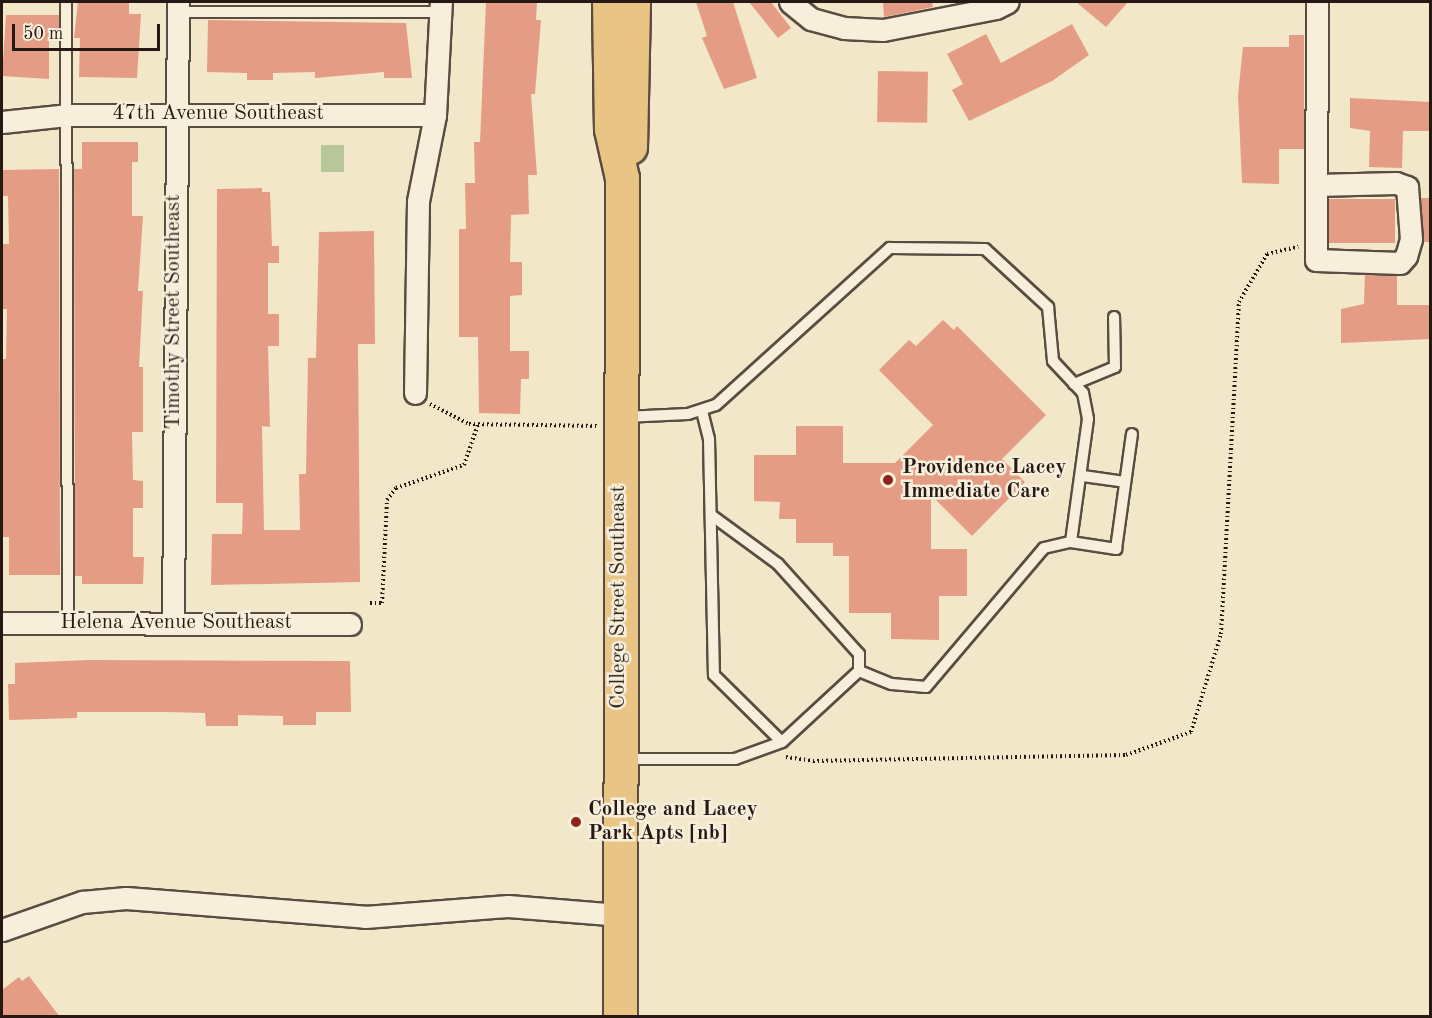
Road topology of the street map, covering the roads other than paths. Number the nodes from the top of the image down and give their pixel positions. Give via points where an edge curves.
1 (66, 2) edge
2 (609, 2) edge
3 (633, 2) edge
4 (790, 2) edge
5 (1008, 2) edge
6 (1317, 2) edge
7 (178, 7) edge
8 (441, 7) edge
9 (174, 114) junction
10 (67, 115) junction
11 (435, 115) junction
12 (2, 122) edge
13 (622, 178) junction
14 (1316, 185) junction
15 (1114, 317) dead end
16 (1074, 384) junction
17 (415, 393) road end
18 (702, 411) junction
19 (618, 421) junction
20 (1132, 434) dead end
21 (1083, 476) junction
22 (1125, 482) junction
23 (711, 515) junction
24 (1071, 542) junction
25 (2, 622) edge
26 (68, 622) junction
27 (173, 622) junction
28 (350, 624) dead end
29 (859, 671) junction
30 (782, 742) junction
31 (620, 759) junction
32 (619, 915) junction
33 (2, 930) edge
34 (620, 1017) edge

1 - 10 lane
2 - 13 main road, College Street Southeast via 611,129
3 - 13 main road, College Street Southeast via 634,134
4 - 5 street via 811,19 844,28 884,30 996,8
6 - 14 street
7 - 8 lane
7 - 9 street, Timothy Street Southeast
8 - 11 street
9 - 10 street, 47th Avenue Southeast
9 - 11 street, 47th Avenue Southeast
9 - 27 street, Timothy Street Southeast
10 - 12 street, 47th Avenue Southeast
10 - 26 lane
11 - 17 street via 418,201
13 - 19 main road, College Street Southeast
14 - 14 street via 1316,260 1400,262 1411,240 1407,187 1396,183
15 - 16 lane via 1115,367
16 - 18 lane via 1053,361 1048,307 994,253 890,248 732,394
16 - 21 lane via 1083,393 1088,419
18 - 19 lane
18 - 23 lane via 709,439
19 - 31 main road, College Street Southeast
20 - 22 lane
21 - 22 lane
21 - 24 lane
22 - 24 lane via 1116,549
23 - 29 lane via 778,564 847,637 859,654
23 - 30 lane via 714,675
24 - 29 lane via 1044,548 926,687 892,684
25 - 26 street, Helena Avenue Southeast
26 - 27 street, Helena Avenue Southeast
27 - 28 street, Helena Avenue Southeast
29 - 30 lane
30 - 31 lane via 735,759
31 - 32 main road, College Street Southeast
32 - 33 street via 508,906 365,916 126,898 82,902
32 - 34 main road, College Street Southeast

